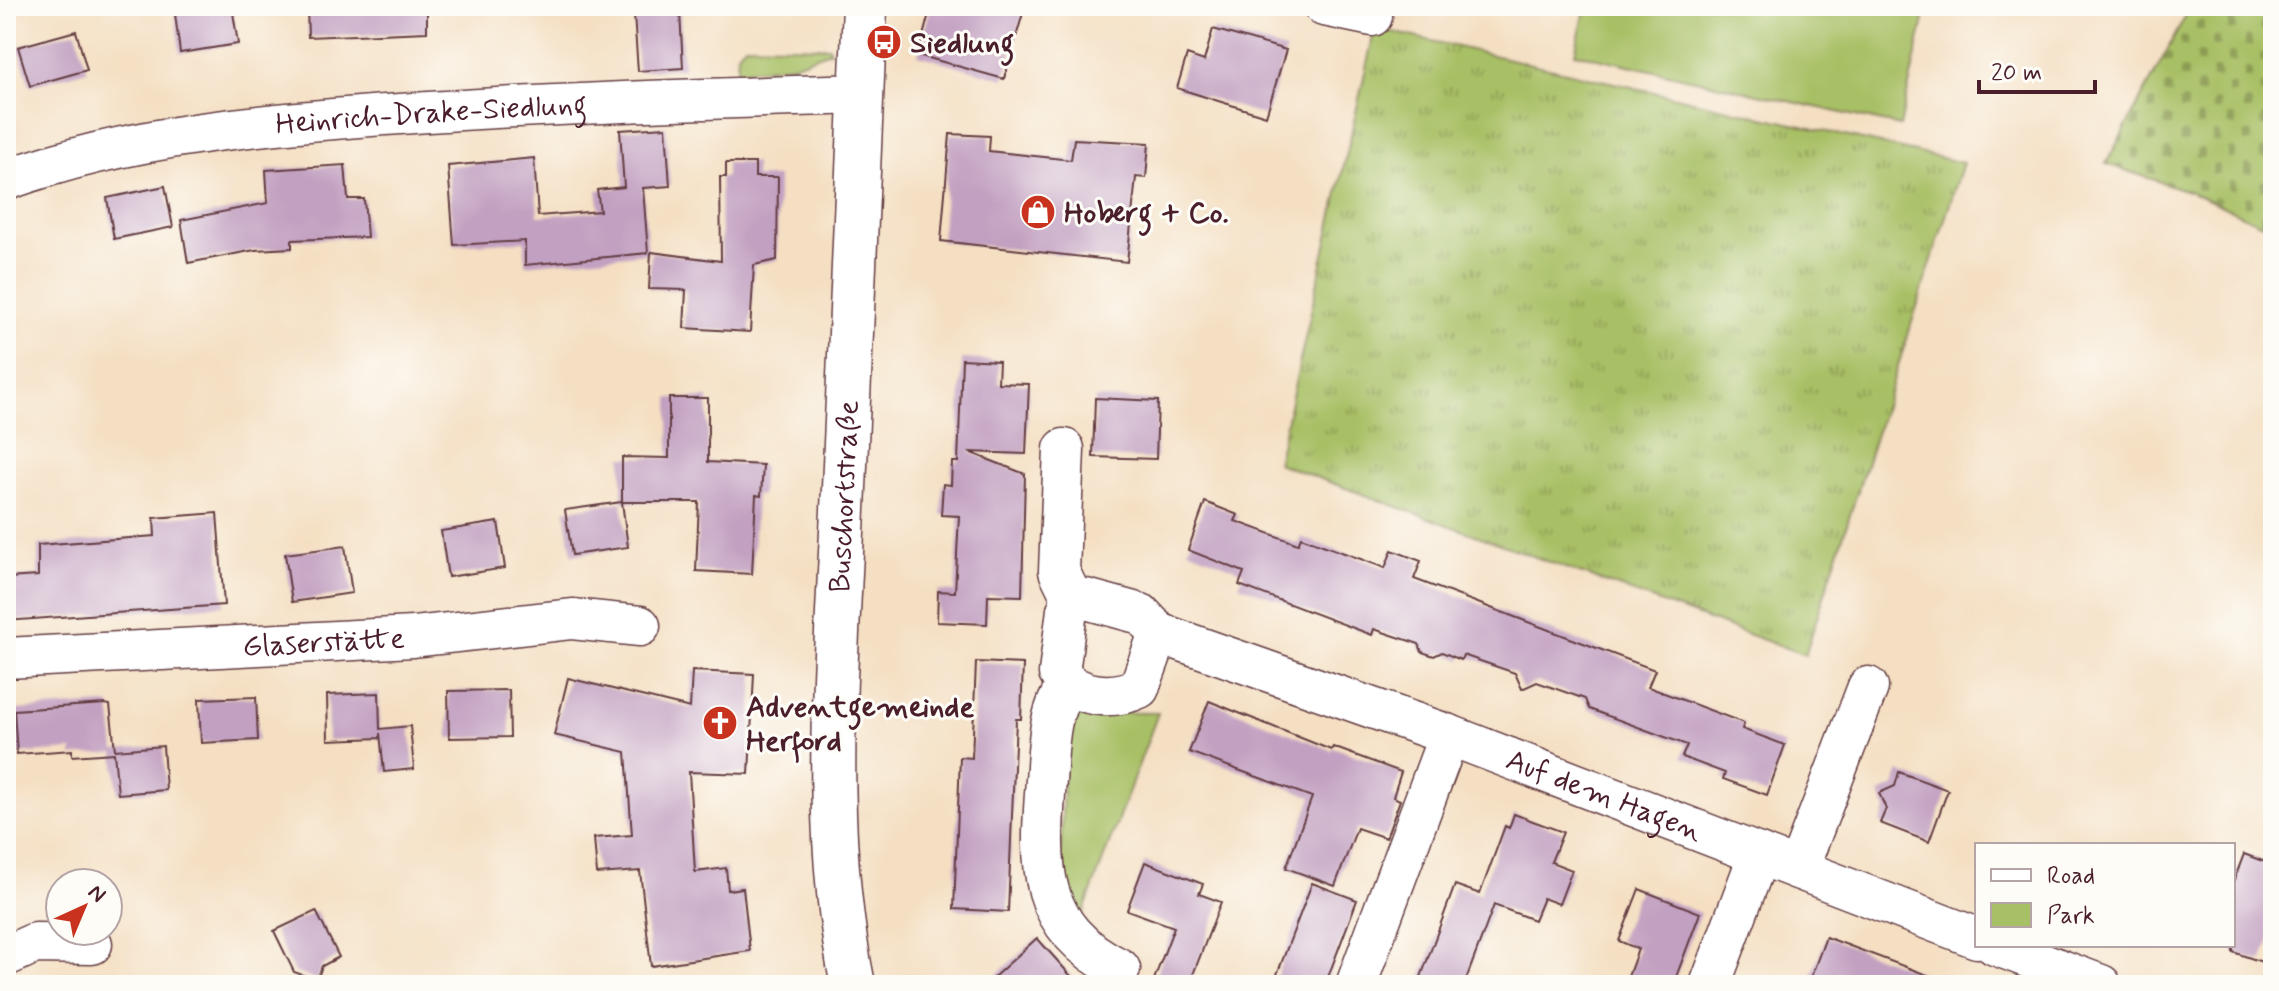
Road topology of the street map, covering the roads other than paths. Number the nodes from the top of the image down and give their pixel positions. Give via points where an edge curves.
1 (865, 6) edge
2 (1324, 6) edge
3 (1372, 16) dead end
4 (862, 94) junction
5 (6, 180) edge
6 (1064, 449) dead end
7 (1073, 600) junction
8 (640, 626) dead end
9 (1159, 633) junction
10 (6, 658) edge
11 (1067, 685) junction
12 (1868, 687) dead end
13 (1449, 735) junction
14 (1759, 854) junction
15 (1798, 869) junction
16 (1975, 937) edge
17 (44, 943) edge
18 (1999, 947) edge
19 (6, 956) edge
20 (1120, 969) dead end
21 (2051, 976) edge
22 (853, 985) edge
23 (1356, 985) edge
24 (1710, 985) edge
25 (2101, 985) edge

1 - 4 main road, Buschortstraße
2 - 3 street
4 - 5 street, Heinrich-Drake-Siedlung via 534,105 268,123 129,146
4 - 22 main road, Buschortstraße via 834,826
6 - 7 street via 1059,571
7 - 9 street, Auf dem Hagen via 1141,614
7 - 11 street via 1067,610 1059,673
8 - 10 street, Glaserstätte via 572,619 413,637
9 - 11 street via 1139,688 1125,695 1082,693
9 - 13 street, Auf dem Hagen
11 - 20 street via 1052,709 1040,854 1049,895 1071,934 1091,955
12 - 15 street
13 - 14 street, Auf dem Hagen
13 - 23 street
14 - 15 street, Auf dem Hagen
14 - 24 street
15 - 16 street, Auf dem Hagen
17 - 19 street
18 - 21 street
21 - 25 street

